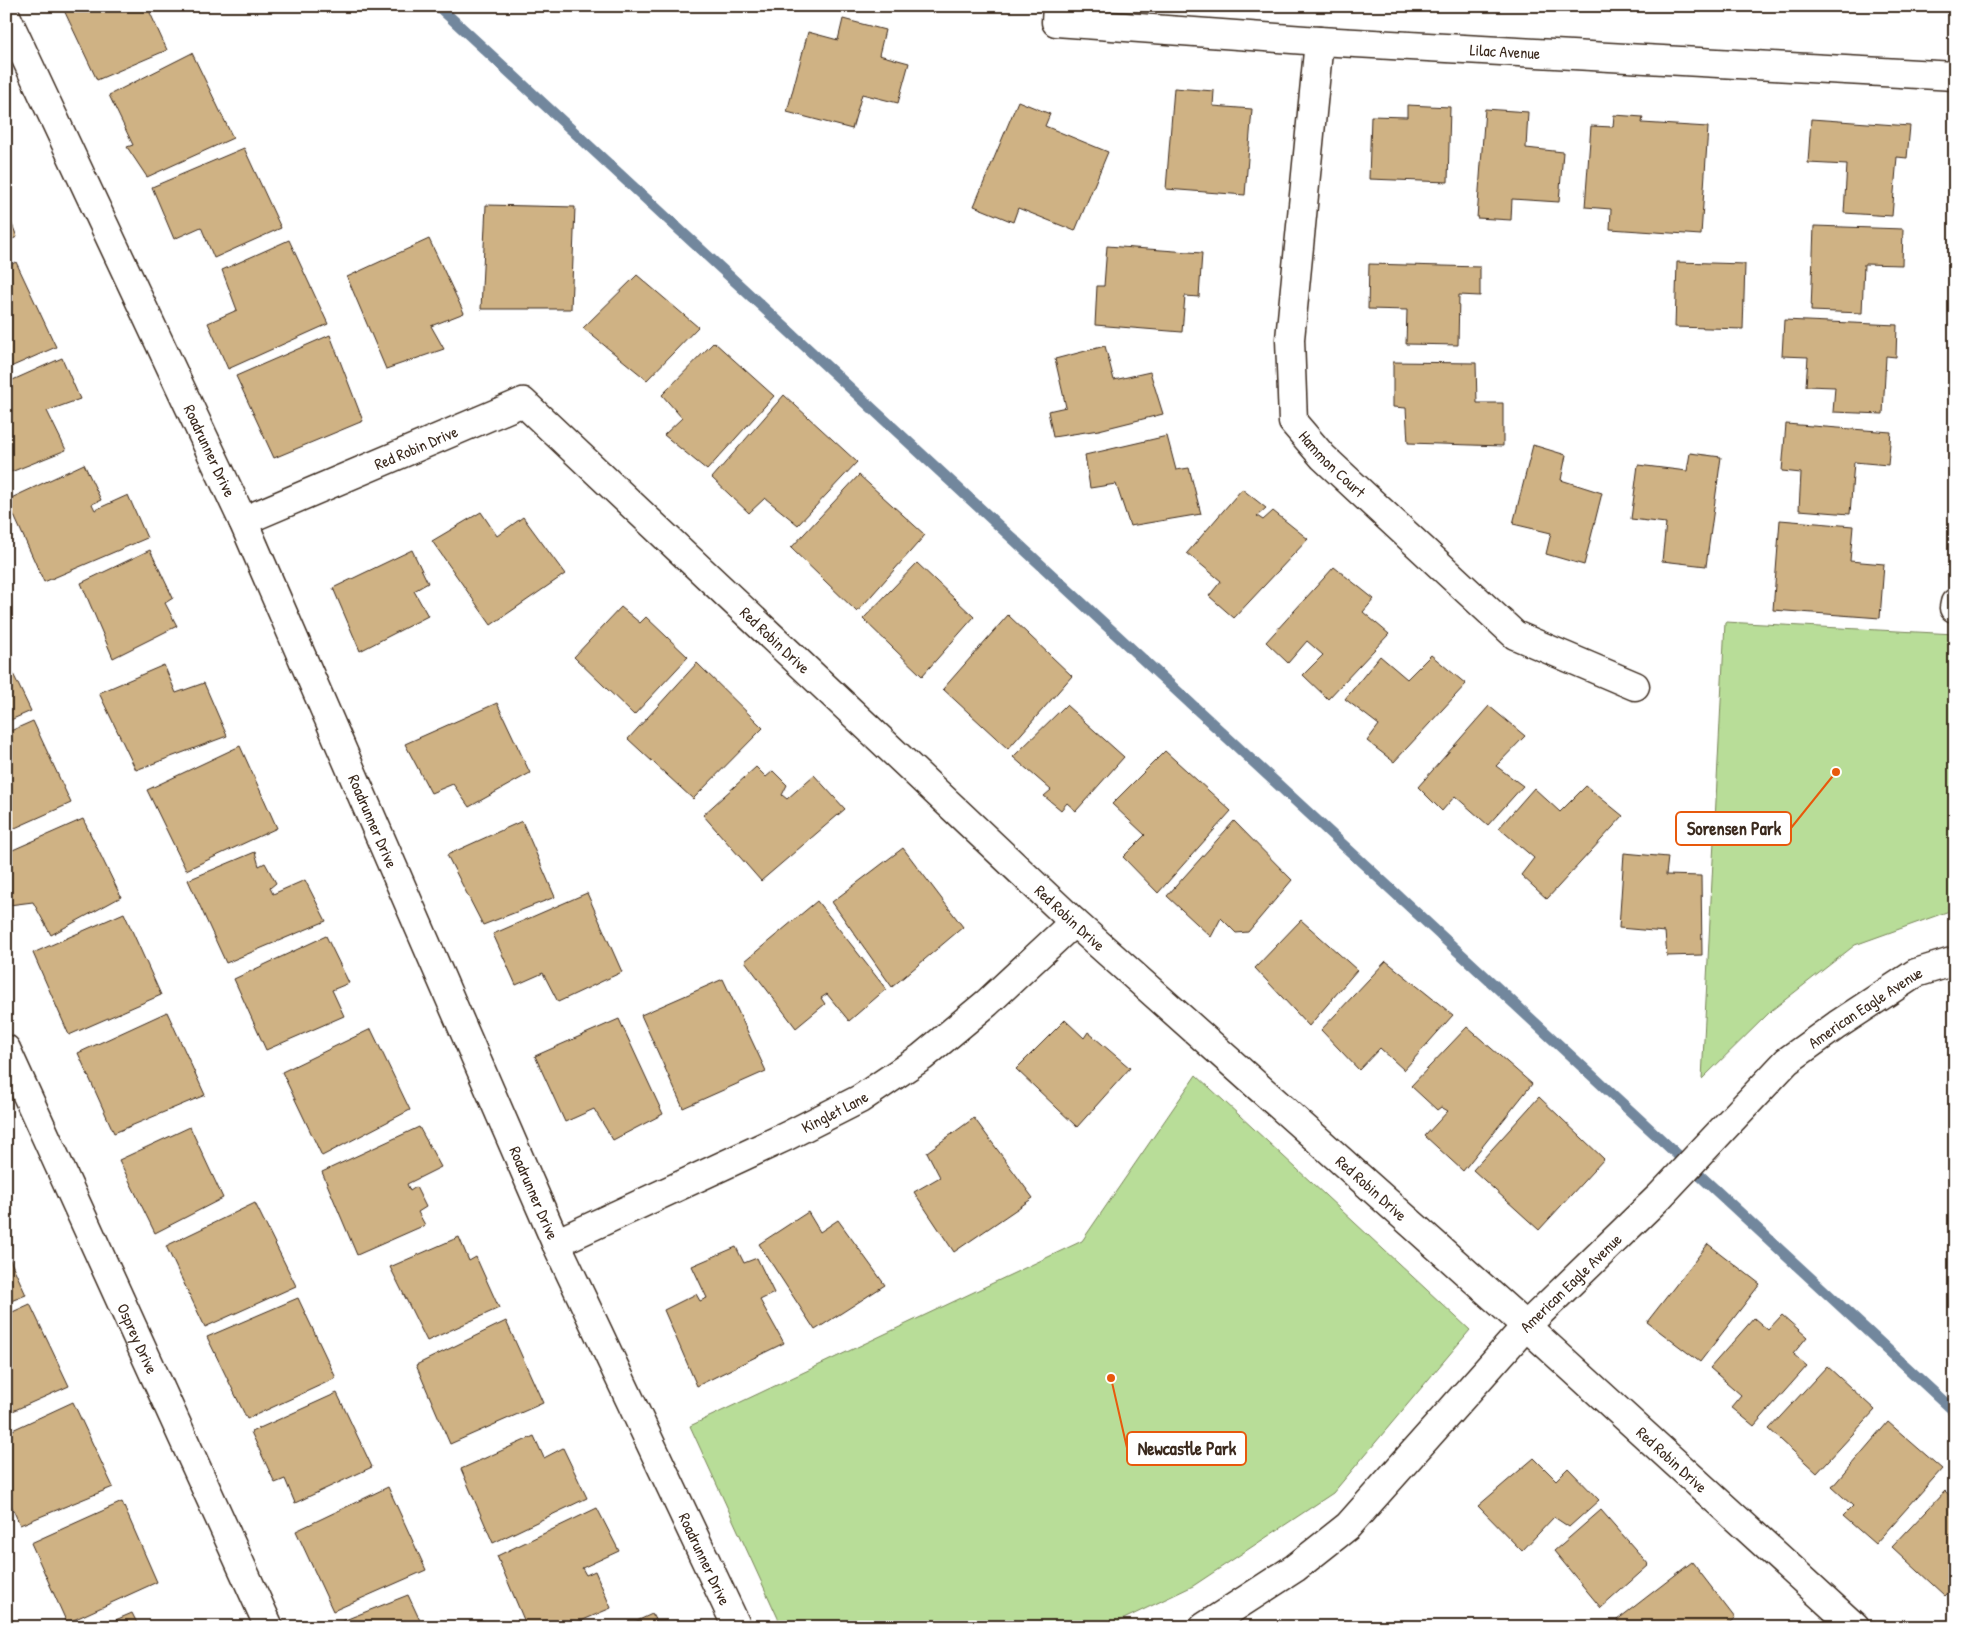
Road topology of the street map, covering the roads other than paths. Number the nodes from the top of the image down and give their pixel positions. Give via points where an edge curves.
1 (1056, 14) edge
2 (6, 16) edge
3 (1319, 40) junction
4 (1955, 76) edge
5 (243, 522) junction
6 (1955, 603) edge
7 (1954, 608) edge
8 (1635, 686) dead end
9 (1074, 922) junction
10 (1955, 961) edge
11 (6, 1049) edge
12 (556, 1243) junction
13 (1526, 1326) junction
14 (1210, 1626) edge
15 (269, 1627) edge
16 (737, 1627) edge
17 (1855, 1627) edge

1 - 3 street, Lilac Avenue
2 - 5 street, Roadrunner Drive
3 - 4 street, Lilac Avenue
3 - 8 street, Hammon Court via 1290,339 1293,422 1322,457 1515,635
5 - 9 street, Red Robin Drive via 523,402
5 - 12 street, Roadrunner Drive
6 - 7 street
9 - 12 street, Kinglet Lane via 944,1039 860,1098 787,1136
9 - 13 street, Red Robin Drive
10 - 13 street, American Eagle Avenue via 1916,973 1788,1061 1659,1197
11 - 15 street, Osprey Drive
12 - 16 street, Roadrunner Drive
13 - 14 street, American Eagle Avenue via 1348,1526 1295,1568
13 - 17 street, Red Robin Drive

